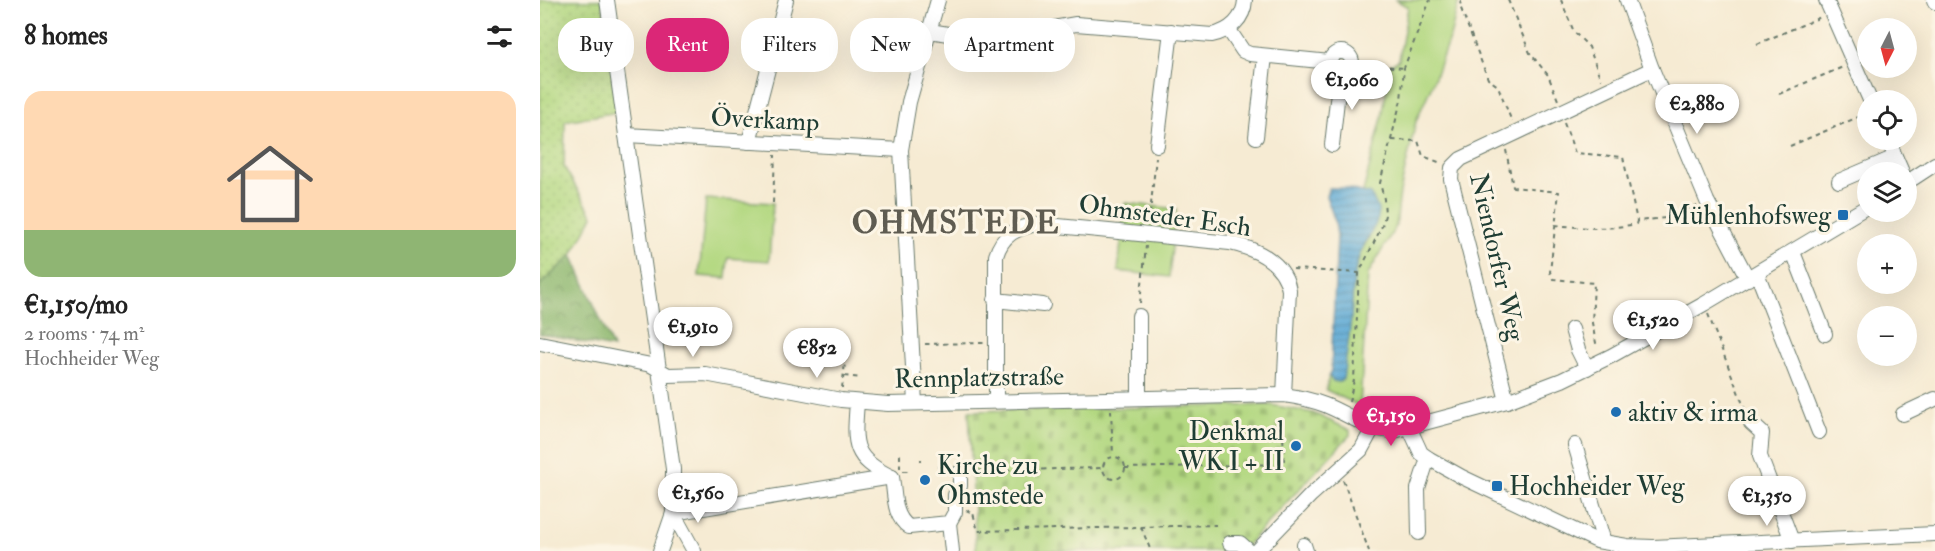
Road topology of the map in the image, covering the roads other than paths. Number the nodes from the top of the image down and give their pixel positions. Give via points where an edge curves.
1 (607, 0) edge
2 (786, 0) edge
3 (938, 0) edge
4 (1245, 0) edge
5 (1627, 0) edge
6 (1828, 6) edge
7 (932, 23) edge
8 (1228, 30) junction
9 (932, 31) edge
10 (1172, 31) junction
11 (1265, 56) junction
12 (1330, 62) junction
13 (1652, 69) junction
14 (918, 72) edge
15 (1340, 74) junction
16 (1866, 90) edge
17 (626, 135) junction
18 (1256, 137) dead end
19 (749, 142) junction
20 (1157, 145) dead end
21 (1332, 145) dead end
22 (902, 150) junction
23 (1892, 150) edge
24 (1895, 157) junction
25 (1897, 162) edge
26 (1935, 164) edge
27 (1917, 176) edge
28 (1839, 181) dead end
29 (1857, 213) edge
30 (1793, 252) junction
31 (1753, 276) junction
32 (995, 300) junction
33 (1043, 306) dead end
34 (1139, 316) dead end
35 (1572, 329) dead end
36 (1825, 334) dead end
37 (540, 343) edge
38 (1587, 368) junction
39 (659, 370) junction
40 (1284, 396) junction
41 (1139, 398) junction
42 (1935, 399) edge
43 (996, 401) junction
44 (1507, 401) junction
45 (857, 402) junction
46 (915, 403) junction
47 (1903, 414) dead end
48 (1751, 423) road end
49 (1409, 427) junction
50 (1373, 428) junction
51 (1819, 432) dead end
52 (1575, 445) dead end
53 (1428, 458) junction
54 (962, 469) road end
55 (896, 475) junction
56 (673, 513) junction
57 (949, 523) junction
58 (1419, 533) dead end
59 (1935, 534) edge
60 (1792, 541) junction
61 (1230, 543) dead end
62 (1598, 545) edge
63 (660, 551) edge
64 (694, 551) edge
65 (952, 551) edge
66 (1249, 551) edge
67 (1257, 551) edge

1 - 17 street
2 - 19 street
3 - 7 street
4 - 8 street via 1241,15
5 - 13 street
6 - 16 street
8 - 10 street via 1212,35
8 - 11 street via 1243,51
9 - 10 street via 984,40 1076,24
10 - 20 street
11 - 12 street
11 - 18 street
12 - 15 street
12 - 15 street via 1333,55 1343,51 1349,54 1353,63
13 - 31 street via 1707,201
13 - 44 street, Niendorfer Weg via 1461,159 1452,168 1451,179
14 - 22 street
15 - 21 street
17 - 19 street, Överkamp
17 - 39 street
19 - 22 street, Överkamp
22 - 46 street
23 - 24 street
24 - 25 street
24 - 28 street
26 - 27 street
29 - 30 street
30 - 31 street
30 - 36 street
31 - 38 street
31 - 51 street
32 - 33 street
32 - 40 street, Ohmsteder Esch via 999,245 1015,230 1038,225 1230,243 1263,255 1288,282
32 - 43 street, Ohmsteder Esch
34 - 41 street
35 - 38 street
37 - 39 street, Rennplatzstraße via 651,365
38 - 44 street
39 - 45 street, Rennplatzstraße via 668,375 711,375
39 - 56 street via 673,469
40 - 41 street, Rennplatzstraße
40 - 50 street, Rennplatzstraße via 1305,398
41 - 43 street, Rennplatzstraße
42 - 47 street
43 - 46 street, Rennplatzstraße
44 - 49 street
45 - 46 street, Rennplatzstraße
45 - 55 street via 856,445 864,460 878,470
48 - 60 street via 1762,434 1761,456
49 - 50 street via 1394,431
49 - 53 street via 1416,445
50 - 67 street via 1361,450
52 - 62 street
53 - 58 street via 1418,489
53 - 62 street
54 - 57 street via 955,512
55 - 56 street
55 - 57 street via 897,512 903,523 909,527
56 - 63 street
56 - 64 street
57 - 65 street
59 - 60 street
60 - 62 street via 1653,547
61 - 66 street via 1240,543

